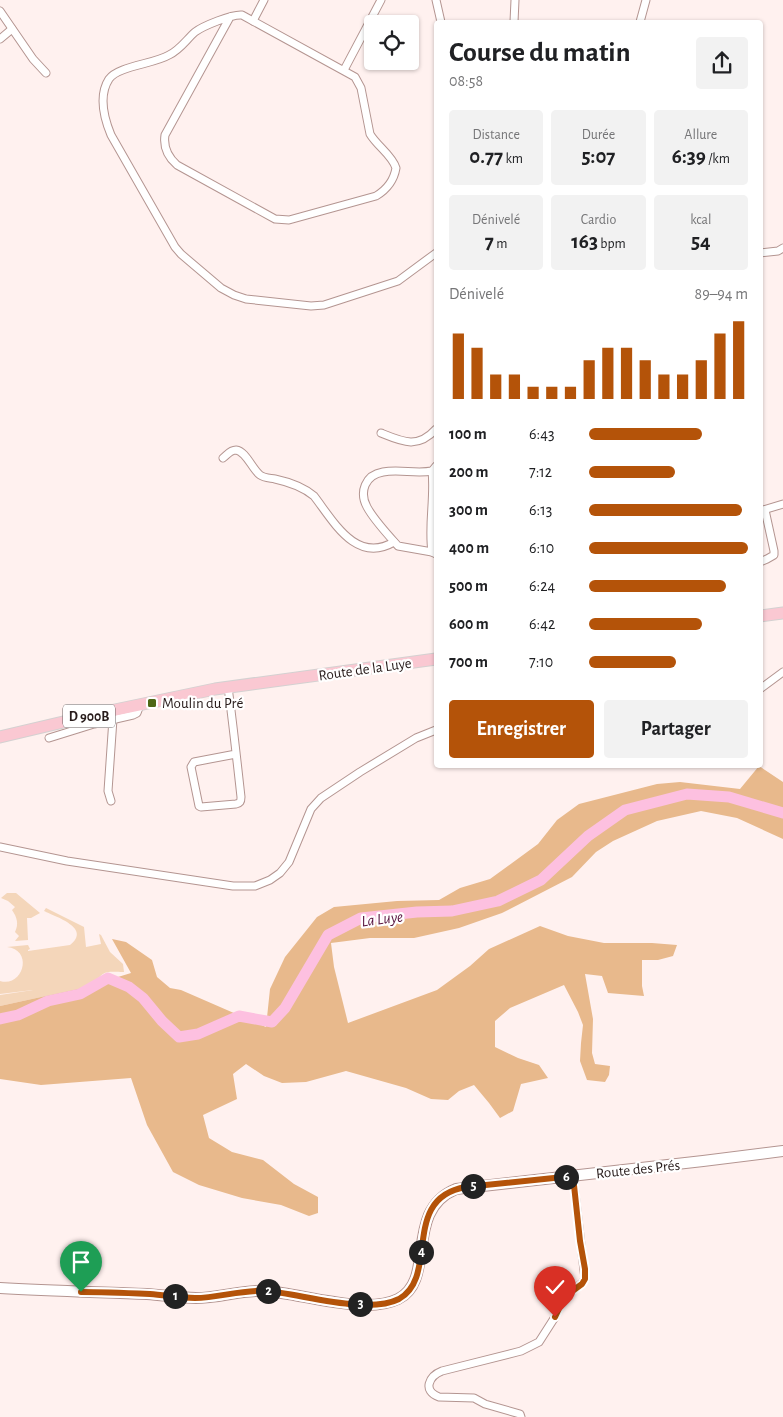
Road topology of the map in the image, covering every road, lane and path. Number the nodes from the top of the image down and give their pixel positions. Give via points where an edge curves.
1 (264, 0) edge
2 (381, 0) edge
3 (436, 0) edge
4 (515, 0) edge
5 (646, 0) edge
6 (0, 11) edge
7 (230, 17) junction
8 (441, 20) edge
9 (514, 20) edge
10 (641, 20) edge
11 (253, 21) junction
12 (12, 29) junction
13 (0, 39) edge
14 (344, 70) junction
15 (46, 73) dead end
16 (783, 248) edge
17 (763, 253) edge
18 (434, 254) edge
19 (434, 431) edge
20 (381, 433) dead end
21 (223, 458) dead end
22 (434, 468) edge
23 (783, 504) edge
24 (763, 511) edge
25 (763, 514) edge
26 (394, 542) junction
27 (434, 553) edge
28 (763, 561) edge
29 (783, 614) edge
30 (763, 616) edge
31 (434, 659) edge
32 (783, 672) edge
33 (763, 687) edge
34 (228, 691) junction
35 (140, 705) junction
36 (113, 719) junction
37 (434, 731) edge
38 (0, 737) edge
39 (49, 738) dead end
40 (236, 754) junction
41 (111, 801) dead end
42 (0, 847) edge
43 (783, 1151) edge
44 (573, 1176) junction
45 (0, 1288) edge
46 (520, 1417) edge

1 - 11 street
2 - 14 street
3 - 8 street
4 - 9 street
5 - 10 street
6 - 12 street
7 - 11 street via 240,14
7 - 14 street via 165,135 165,146 177,165 275,219 289,220 376,196 393,177 395,165 370,134 360,83
7 - 18 street via 195,32 168,56 116,72 103,95 105,118 111,135 175,247 234,296 311,306 324,305 398,281
11 - 14 street
12 - 13 street
12 - 15 street
16 - 17 street
19 - 20 street via 424,440 412,443
21 - 26 street via 234,450 241,452 264,477 292,483 309,492 338,527 364,548 386,547
22 - 26 street via 425,472 380,472 368,479 364,486 367,506
22 - 27 street via 430,541
23 - 24 street
25 - 28 street via 774,551 774,555
26 - 27 street via 398,546
29 - 30 main road
31 - 34 main road, Route de la Luye / D 900B
32 - 33 street
34 - 35 main road, Route de la Luye / D 900B
34 - 40 street
35 - 36 street via 137,713
35 - 38 main road, Route de la Luye / D 900B
36 - 39 street
36 - 41 street via 108,791
37 - 42 street via 416,738 321,798 312,809 289,862 280,873 255,886 233,886 67,861
40 - 40 street via 239,803 199,806 192,764
43 - 44 street, Route des Prés
44 - 45 street, Route des Prés via 466,1187 447,1193 428,1216 418,1271 410,1290 398,1299 380,1304 341,1303 268,1291 196,1298
44 - 46 street via 585,1269 582,1284 562,1302 539,1342 521,1351 436,1373 429,1386 430,1391 439,1397 474,1398 520,1414

